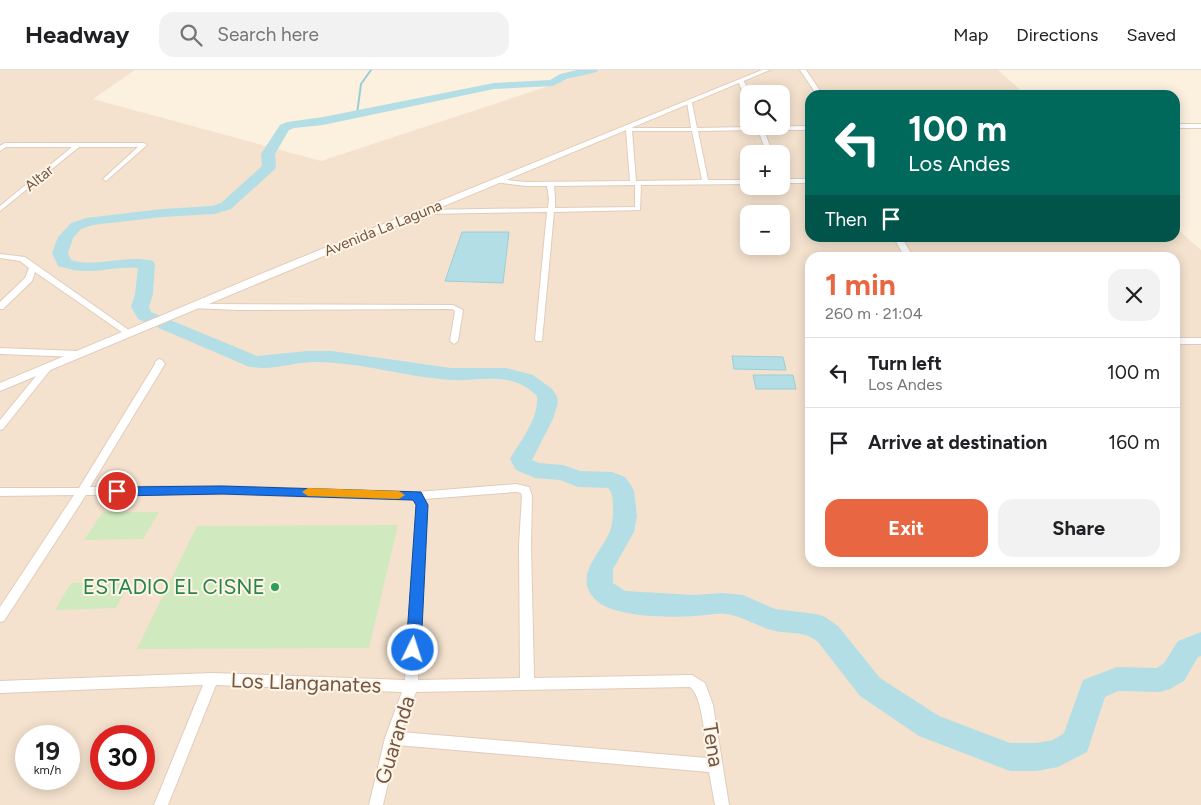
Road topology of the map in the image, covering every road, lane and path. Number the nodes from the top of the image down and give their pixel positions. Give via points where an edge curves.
1 (767, 70) edge
2 (803, 70) edge
3 (741, 80) junction
4 (743, 85) edge
5 (817, 90) edge
6 (689, 103) junction
7 (1180, 126) edge
8 (1201, 126) edge
9 (740, 127) edge
10 (694, 128) junction
11 (790, 128) edge
12 (805, 128) edge
13 (627, 129) junction
14 (77, 146) junction
15 (2, 147) edge
16 (106, 179) dead end
17 (805, 180) edge
18 (497, 181) junction
19 (705, 181) junction
20 (790, 181) edge
21 (740, 182) edge
22 (636, 183) junction
23 (550, 184) junction
24 (0, 209) edge
25 (550, 210) junction
26 (422, 212) junction
27 (0, 256) edge
28 (33, 268) junction
29 (193, 306) junction
30 (0, 307) edge
31 (129, 333) junction
32 (539, 339) dead end
33 (454, 341) dead end
34 (1180, 341) edge
35 (1201, 341) edge
36 (0, 351) edge
37 (78, 354) junction
38 (159, 362) dead end
39 (48, 367) junction
40 (0, 387) edge
41 (0, 427) edge
42 (0, 492) edge
43 (82, 492) junction
44 (417, 496) junction
45 (0, 617) edge
46 (212, 679) junction
47 (527, 683) junction
48 (411, 686) junction
49 (0, 687) edge
50 (700, 687) joint
51 (392, 738) junction
52 (716, 766) junction
53 (161, 805) edge
54 (376, 805) edge
55 (722, 805) edge

1 - 3 street, Avenida La Laguna
2 - 5 street
3 - 4 street
3 - 6 street, Avenida La Laguna
6 - 10 street
6 - 13 street, Avenida La Laguna
7 - 8 street
9 - 10 street
10 - 13 street
10 - 19 street
11 - 12 street
13 - 18 street, Avenida La Laguna
13 - 22 street
14 - 15 street
14 - 16 street via 144,145
14 - 24 street, Altar
17 - 20 street
18 - 23 street
18 - 26 street, Avenida La Laguna
19 - 21 street
19 - 22 street
22 - 23 street
22 - 25 street via 638,209
23 - 25 street
25 - 26 street
25 - 32 street
26 - 29 street, Avenida La Laguna
27 - 28 street via 22,259
28 - 30 street via 29,279
28 - 31 street
29 - 31 street, Avenida La Laguna
29 - 33 street via 453,307 459,310
31 - 37 street, Avenida La Laguna
34 - 35 street
36 - 37 street
37 - 39 street, Avenida La Laguna
38 - 43 street
39 - 40 street, Avenida La Laguna
39 - 41 street
42 - 43 street
43 - 44 street via 222,490
43 - 45 street
44 - 47 street via 516,488 526,492
44 - 48 street, Guaranda via 422,505
46 - 48 street, Los Llanganates
46 - 49 street, Los Llanganates
46 - 53 street
47 - 48 street, Los Llanganates
47 - 50 street, Los Llanganates via 692,681
48 - 51 street, Guaranda
50 - 52 street, Tena
51 - 52 street
51 - 54 street, Guaranda
52 - 55 street, Tena

